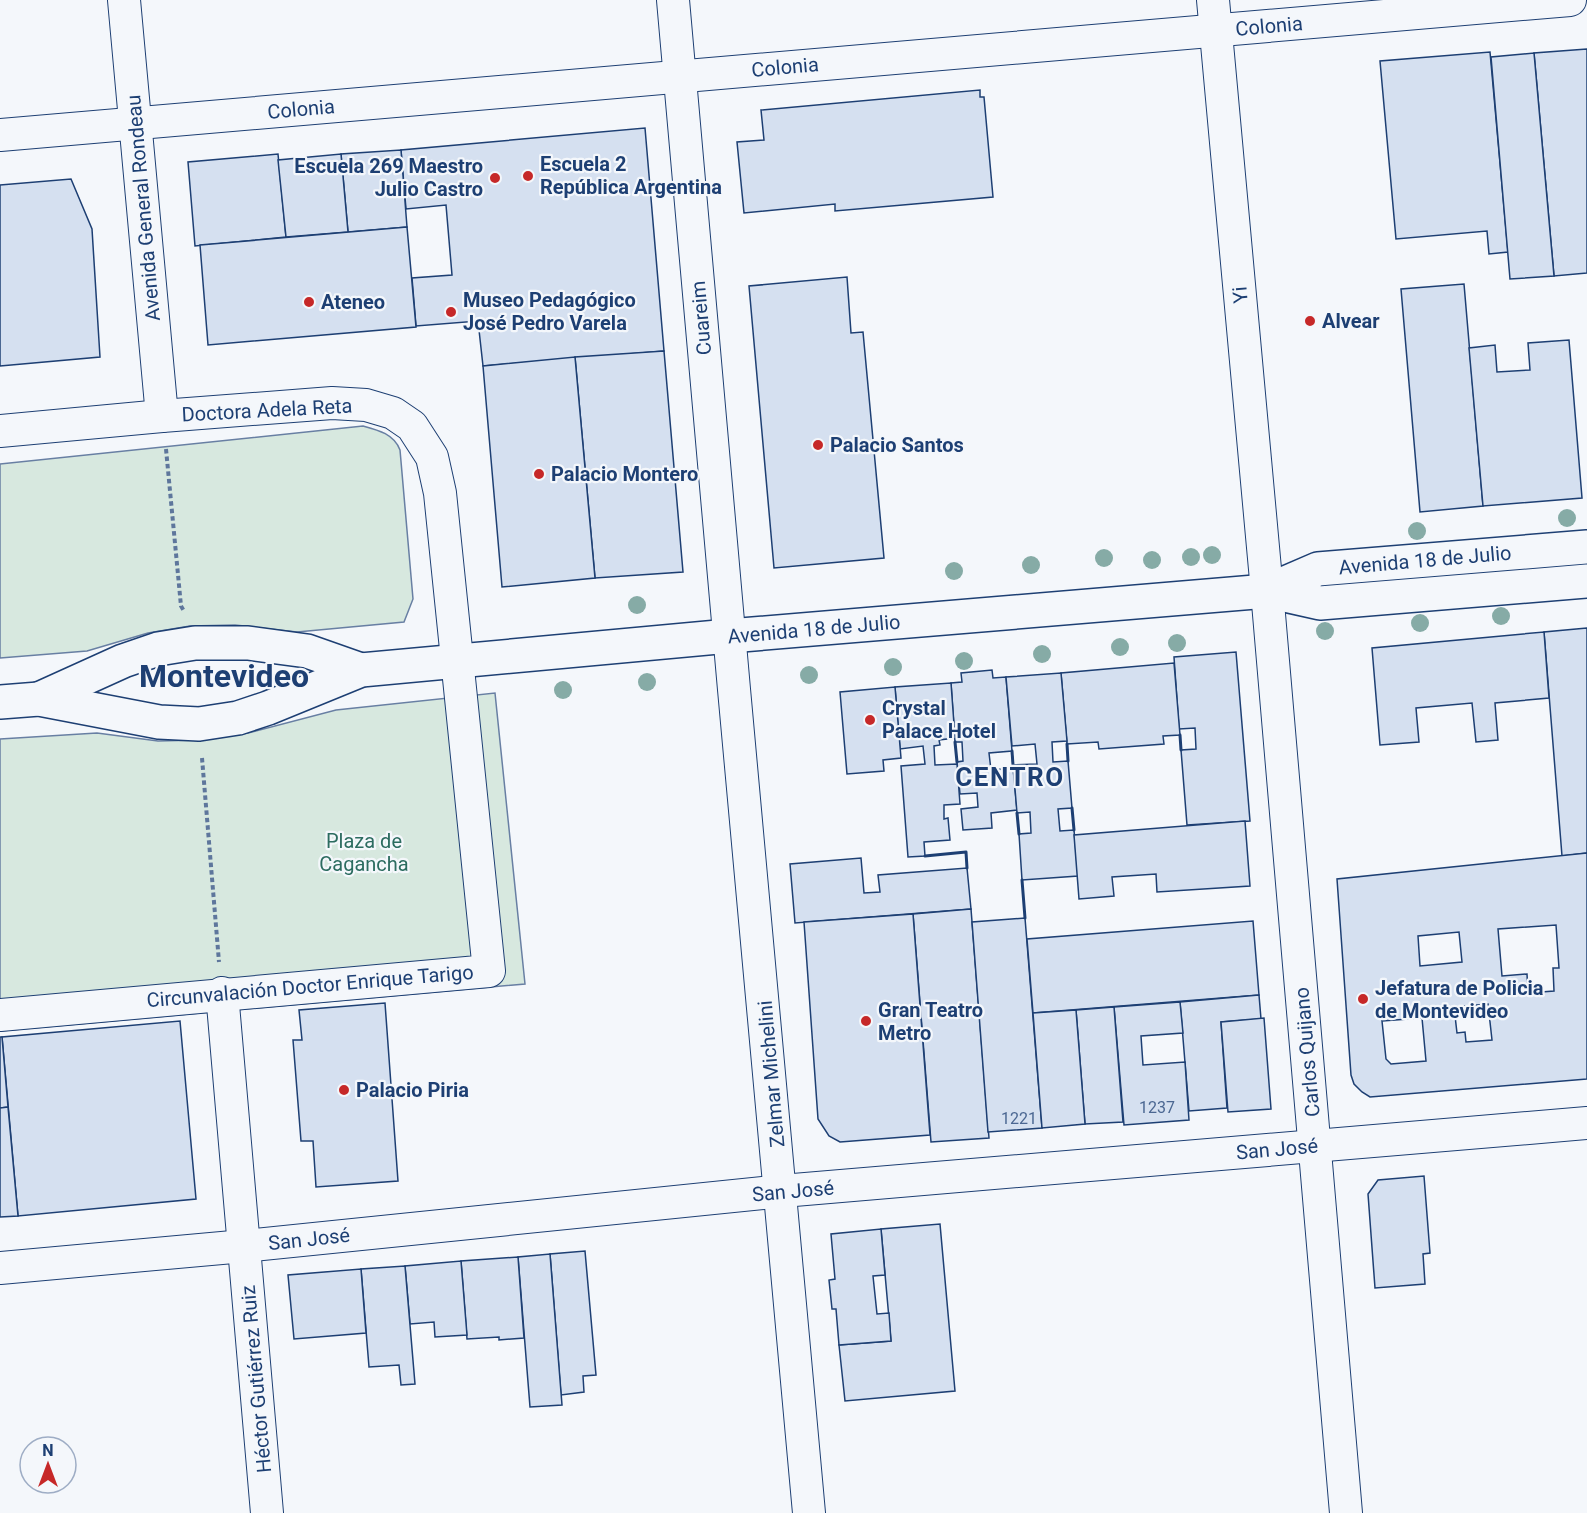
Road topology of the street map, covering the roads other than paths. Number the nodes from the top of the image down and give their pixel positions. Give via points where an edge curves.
1 (124, 0) edge
2 (673, 0) edge
3 (1570, 0) edge
4 (1214, 15) edge
5 (679, 76) junction
6 (136, 123) junction
7 (0, 135) edge
8 (162, 416) junction
9 (0, 431) edge
10 (1587, 547) edge
11 (1587, 581) edge
12 (1267, 591) junction
13 (729, 636) junction
14 (457, 661) junction
15 (361, 670) junction
16 (39, 699) junction
17 (0, 702) edge
18 (222, 993) junction
19 (0, 1015) edge
20 (1587, 1123) edge
21 (1315, 1146) junction
22 (782, 1191) junction
23 (244, 1246) junction
24 (0, 1268) edge
25 (267, 1513) edge
26 (809, 1513) edge
27 (1346, 1513) edge

1 - 6 street, Avenida General Rondeau
2 - 5 street, Cuareim
3 - 4 street, Colonia
4 - 5 street, Colonia
4 - 12 street, Yi
5 - 6 street, Colonia
5 - 13 street, Cuareim
6 - 7 street, Colonia
6 - 8 street, Avenida General Rondeau
8 - 9 street, Doctora Adela Reta
8 - 14 street, Doctora Adela Reta via 332,403 366,405 393,413 412,426 432,457 440,493
10 - 12 main road, Avenida 18 de Julio via 1318,569
11 - 12 main road, Avenida 18 de Julio via 1320,603
12 - 13 main road, Avenida 18 de Julio
12 - 21 street, Carlos Quijano
13 - 14 main road, Avenida 18 de Julio
13 - 22 street, Zelmar Michelini
14 - 15 main road, Avenida 18 de Julio
14 - 18 street, Circunvalación Doctor Enrique Tarigo via 489,971
15 - 16 main road, Avenida 18 de Julio via 268,708 199,724 159,722
15 - 16 main road, Avenida 18 de Julio via 308,651 249,643 195,643 123,661
16 - 17 main road, Avenida 18 de Julio
18 - 19 street, Circunvalación Doctor Enrique Tarigo
18 - 23 street, Héctor Gutiérrez Ruiz
20 - 21 street, San José
21 - 22 street, San José
21 - 27 street, Carlos Quijano
22 - 23 street, San José
22 - 26 street, Zelmar Michelini
23 - 24 street, San José
23 - 25 street, Héctor Gutiérrez Ruiz

